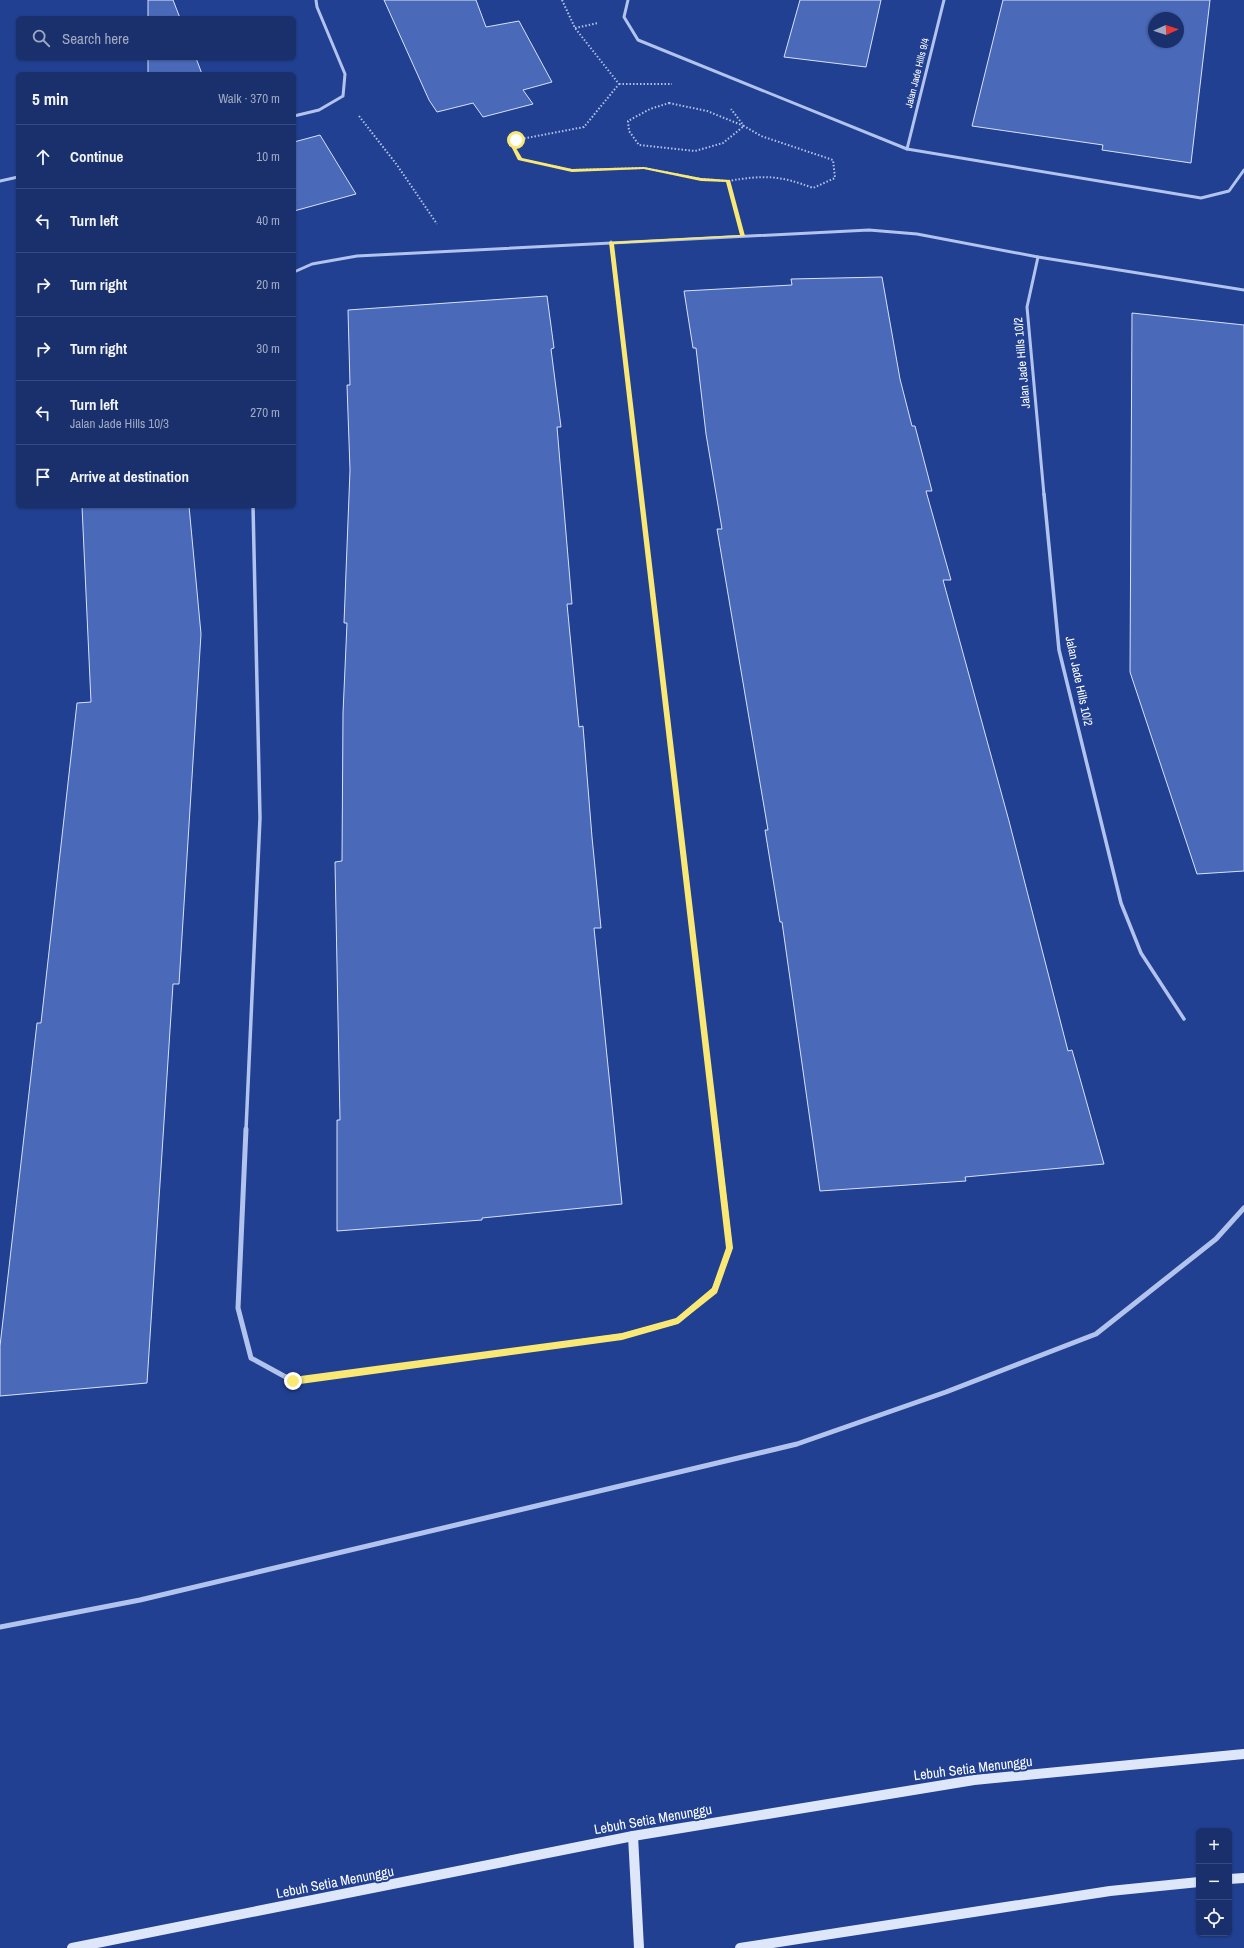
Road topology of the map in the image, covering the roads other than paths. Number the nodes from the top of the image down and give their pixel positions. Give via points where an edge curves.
1 (316, 0) edge
2 (628, 0) edge
3 (944, 0) edge
4 (296, 116) edge
5 (906, 149) junction
6 (1244, 170) edge
7 (16, 178) edge
8 (0, 182) edge
9 (611, 242) junction
10 (1038, 257) junction
11 (296, 271) edge
12 (1244, 290) edge
13 (253, 508) edge
14 (1184, 1019) dead end
15 (1244, 1208) edge
16 (0, 1627) edge
17 (1244, 1754) edge
18 (634, 1836) junction
19 (1244, 1878) edge
20 (1232, 1879) edge
21 (1196, 1882) edge
22 (72, 1948) edge
23 (639, 1948) edge
24 (740, 1948) edge

1 - 4 street via 345,74 343,96 319,110
2 - 5 street via 624,17 638,40
3 - 5 street, Jalan Jade Hills 9/4
5 - 6 street via 1201,198 1228,192
7 - 8 street
9 - 10 street via 869,230 917,234
9 - 11 street via 356,256 312,264
9 - 13 street via 730,1248 714,1290 678,1321 622,1336 293,1381 251,1358 238,1308 260,818
10 - 12 street
10 - 14 street, Jalan Jade Hills 10/2 via 1027,307 1059,650 1122,904 1141,953
15 - 16 street via 1216,1239 1096,1334 946,1392 797,1444 140,1600
17 - 18 street, Lebuh Setia Menunggu via 974,1780
18 - 22 street, Lebuh Setia Menunggu
18 - 23 street
19 - 20 street
21 - 24 street via 1110,1891

